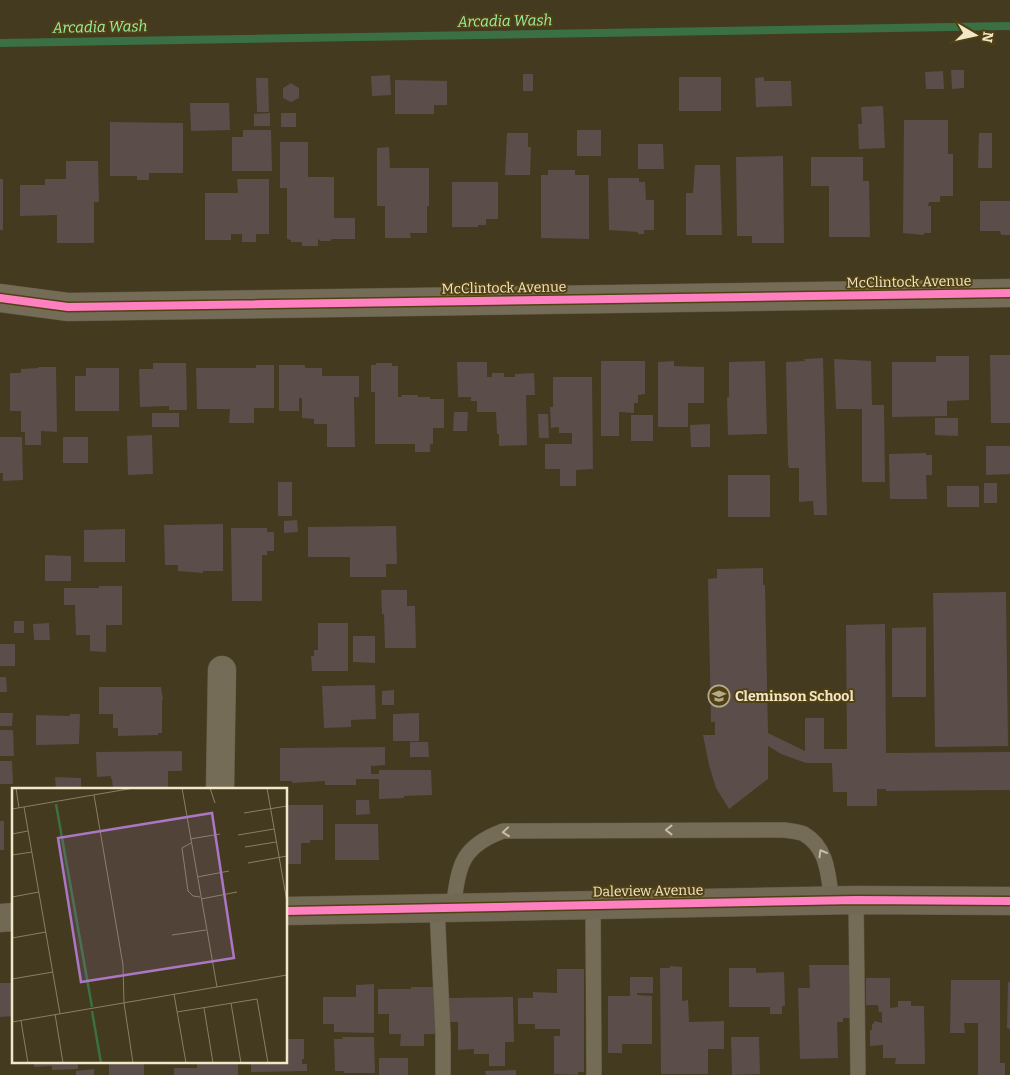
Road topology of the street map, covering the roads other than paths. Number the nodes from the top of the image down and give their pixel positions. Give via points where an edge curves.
1 (1010, 293) edge
2 (0, 298) edge
3 (222, 670) dead end
4 (220, 788) edge
5 (844, 900) junction
6 (1010, 901) edge
7 (593, 905) junction
8 (445, 908) junction
9 (288, 911) edge
10 (443, 1075) edge
11 (594, 1075) edge
12 (858, 1075) edge

1 - 2 street, McClintock Avenue via 68,307
3 - 4 street
5 - 6 street, Daleview Avenue
5 - 7 street, Daleview Avenue
5 -> 8 lane via 826,859 802,833 784,830 503,831 485,838 464,858
5 - 12 lane
7 - 8 street, Daleview Avenue
7 - 11 lane
8 - 9 street, Daleview Avenue
8 - 10 lane

